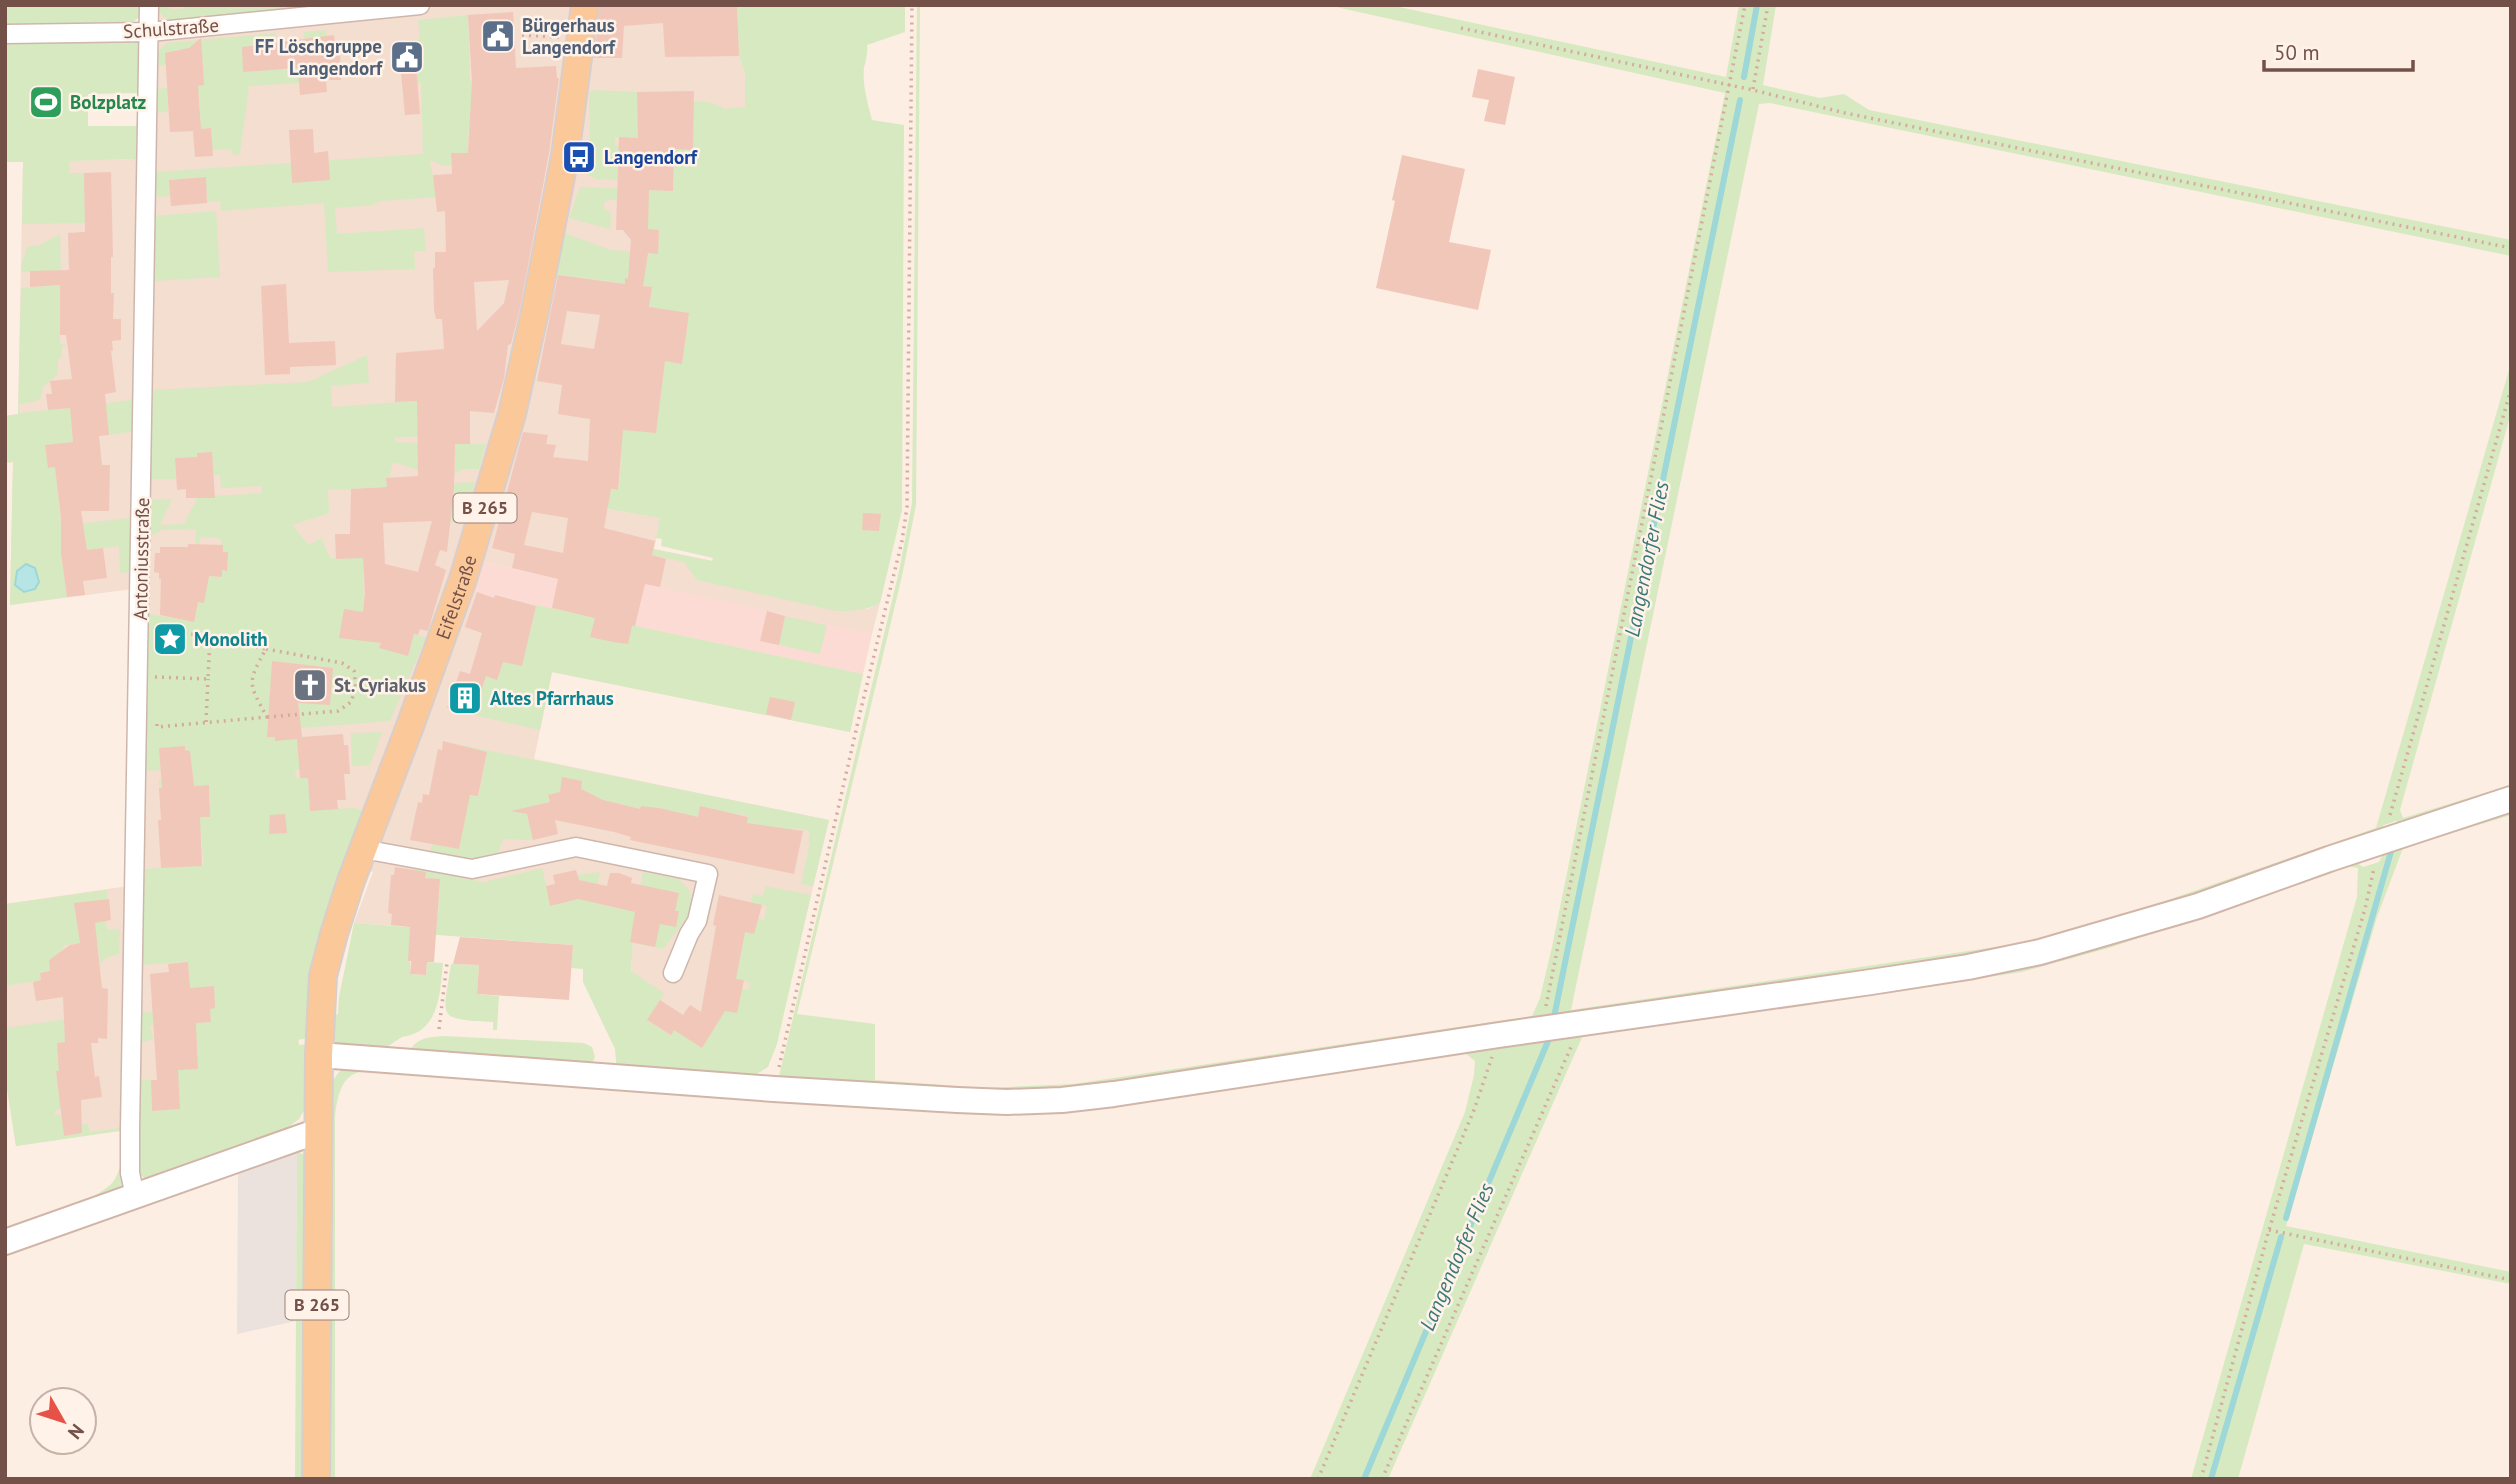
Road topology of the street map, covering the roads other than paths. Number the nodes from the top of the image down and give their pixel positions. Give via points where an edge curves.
1 (149, 5) edge
2 (420, 5) edge
3 (585, 5) edge
4 (150, 32) junction
5 (5, 34) edge
6 (2511, 799) edge
7 (363, 849) junction
8 (673, 973) dead end
9 (319, 1055) junction
10 (318, 1131) junction
11 (135, 1196) junction
12 (5, 1242) edge
13 (316, 1479) edge

1 - 4 street, Antoniusstraße
2 - 4 street, Schulstraße
3 - 7 main road, Eifelstraße / B 265 via 561,181 512,414 463,579
4 - 5 street, Schulstraße
4 - 11 street, Antoniusstraße via 147,677 130,1140
6 - 9 street via 2198,906 2040,952 1895,978 1062,1100 982,1101 774,1089
7 - 8 street via 472,869 576,847 708,874 697,921
7 - 9 main road, Eifelstraße / B 265 via 326,961
9 - 10 main road, B 265
10 - 11 street
10 - 13 main road, B 265
11 - 12 street

